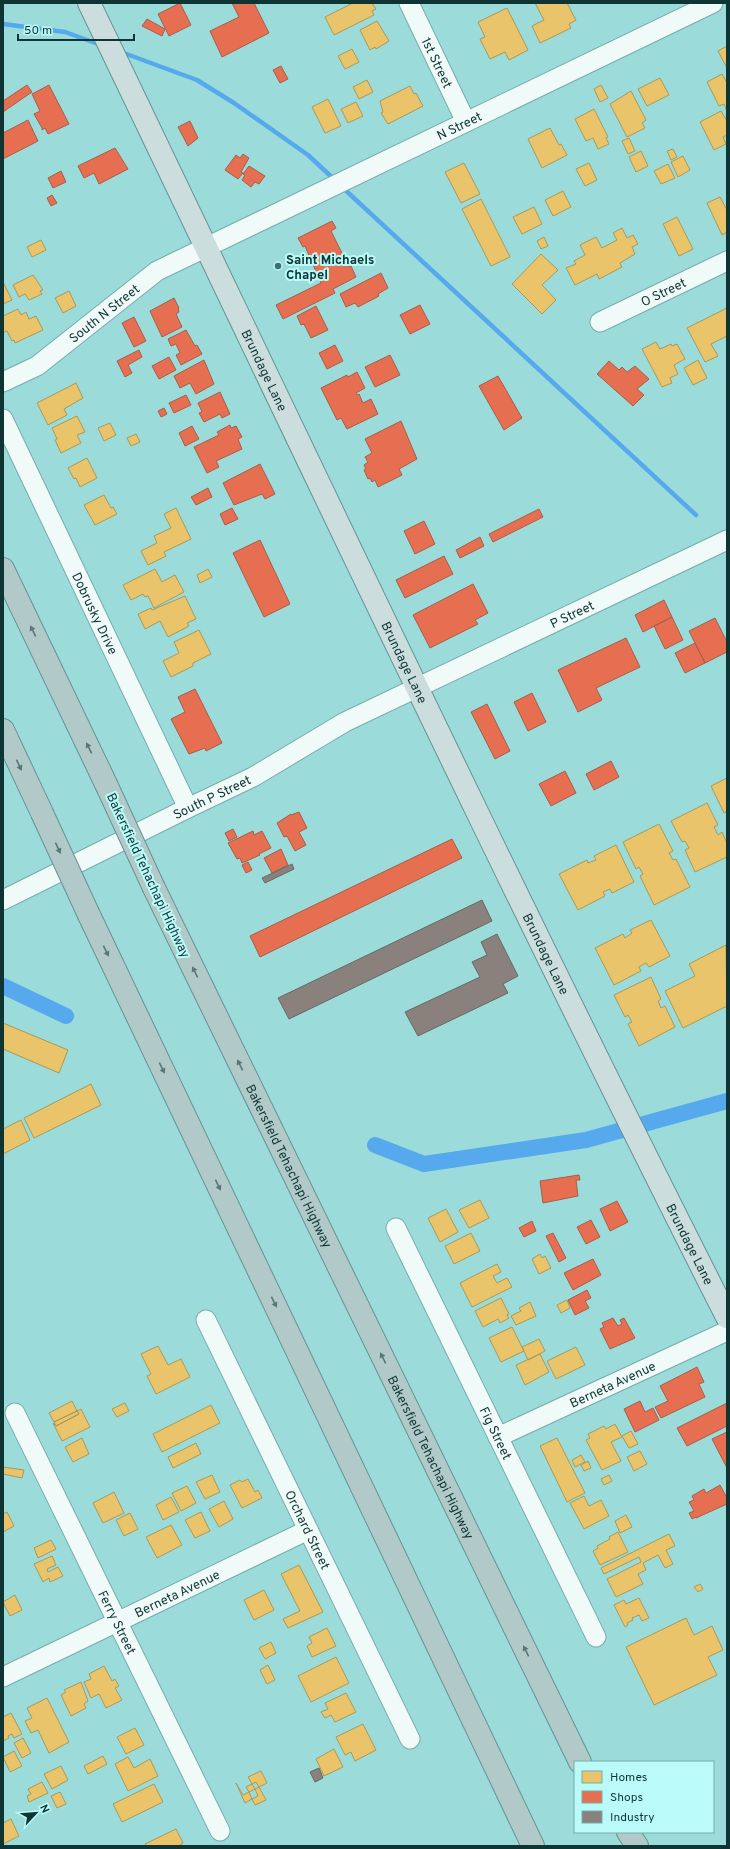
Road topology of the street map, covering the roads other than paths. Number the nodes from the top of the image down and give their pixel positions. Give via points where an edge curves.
1 (409, 3) edge
2 (713, 3) edge
3 (93, 11) edge
4 (466, 122) junction
5 (206, 247) junction
6 (727, 261) edge
7 (600, 322) dead end
8 (3, 382) edge
9 (3, 419) edge
10 (727, 540) edge
11 (3, 569) edge
12 (417, 688) junction
13 (3, 730) edge
14 (188, 808) junction
15 (5, 895) edge
16 (396, 1228) dead end
17 (727, 1317) edge
18 (206, 1320) dead end
19 (727, 1331) edge
20 (15, 1413) dead end
21 (498, 1437) junction
22 (308, 1530) junction
23 (117, 1622) junction
24 (596, 1637) dead end
25 (3, 1677) edge
26 (538, 1677) junction
27 (465, 1701) junction
28 (410, 1739) dead end
29 (580, 1761) edge
30 (587, 1761) edge
31 (220, 1831) dead end
32 (614, 1833) edge
33 (629, 1833) edge
34 (516, 1846) edge
35 (533, 1846) edge
36 (620, 1846) edge
37 (636, 1846) edge

1 - 4 street, 1st Street
2 - 4 street, N Street
3 - 5 main road, Brundage Lane
4 - 5 street, N Street
5 - 8 street, South N Street via 157,271 37,366
5 - 12 main road, Brundage Lane
6 - 7 street, O Street
9 - 14 street, Dobrusky Drive
10 - 12 street, P Street
26 -> 11 highway, Bakersfield Tehachapi Highway, bridge via 154,888
12 - 14 street, South P Street via 340,725 253,777
12 - 17 main road, Brundage Lane via 642,1150
13 -> 27 highway, bridge via 89,916
14 - 15 street, South P Street
16 - 21 street, Fig Street
18 - 22 street, Orchard Street
19 - 21 street, Berneta Avenue
20 - 23 street, Ferry Street
21 - 24 street, Fig Street
22 - 23 street, Berneta Avenue
22 - 28 street, Orchard Street
23 - 25 street, Berneta Avenue
23 - 31 street, Ferry Street
26 - 29 highway, Bakersfield Tehachapi Highway
26 - 30 highway
27 - 34 highway
27 - 35 highway
32 - 36 highway
33 - 37 highway

